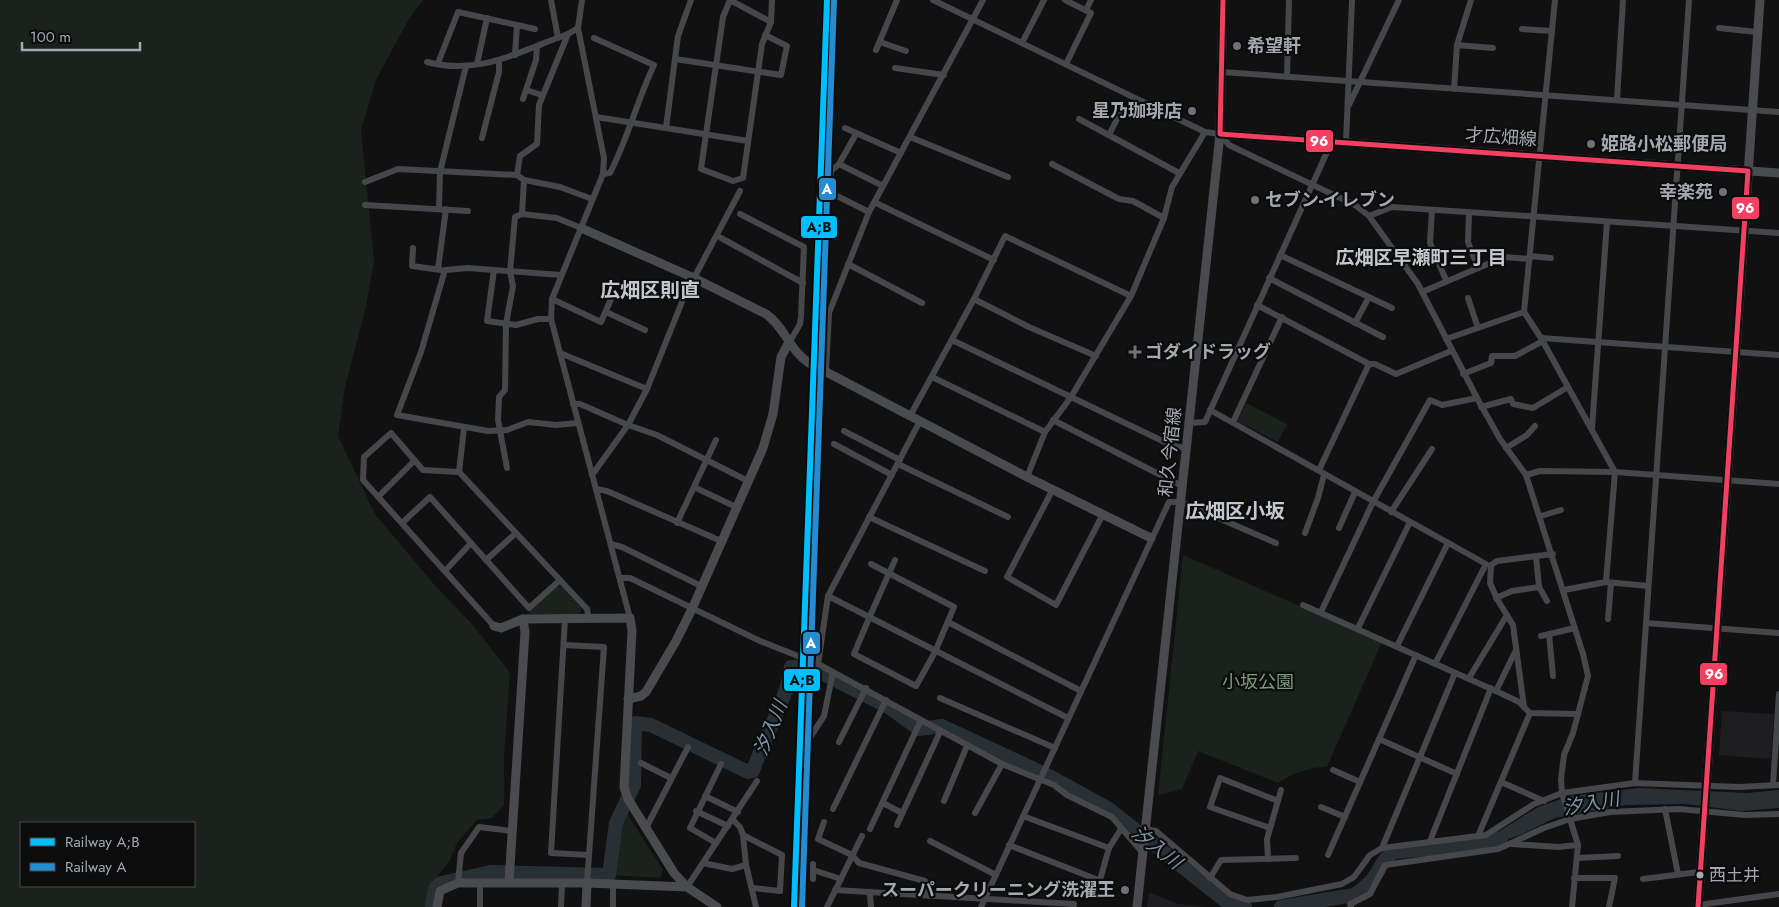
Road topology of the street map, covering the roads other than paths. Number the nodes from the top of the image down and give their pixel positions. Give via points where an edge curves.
1 (551, 0) edge
2 (582, 0) edge
3 (690, 0) edge
4 (730, 0) edge
5 (772, 0) edge
6 (897, 0) edge
7 (982, 0) edge
8 (1044, 0) edge
9 (1064, 0) edge
10 (1091, 0) edge
11 (1223, 0) edge
12 (1289, 0) edge
13 (1352, 0) edge
14 (1399, 0) edge
15 (1471, 0) edge
16 (1555, 0) edge
17 (1623, 0) edge
18 (1689, 0) edge
19 (1760, 0) edge
20 (937, 1) edge
21 (1086, 10) junction
22 (487, 18) junction
23 (972, 19) junction
24 (771, 22) junction
25 (517, 25) junction
26 (578, 28) junction
27 (1719, 28) dead end
28 (535, 29) dead end
29 (1522, 29) dead end
30 (1552, 31) junction
31 (1757, 32) junction
32 (568, 34) junction
33 (765, 35) junction
34 (558, 38) junction
35 (594, 38) dead end
36 (880, 42) junction
37 (1022, 43) junction
38 (1457, 45) junction
39 (537, 46) junction
40 (1493, 48) dead end
41 (876, 50) dead end
42 (906, 51) dead end
43 (515, 55) junction
44 (675, 59) junction
45 (500, 61) junction
46 (427, 62) dead end
47 (438, 63) junction
48 (477, 64) junction
49 (716, 64) junction
50 (1066, 64) junction
51 (466, 66) junction
52 (895, 68) dead end
53 (758, 71) junction
54 (1222, 72) junction
55 (944, 75) junction
56 (1287, 77) junction
57 (1349, 81) junction
58 (1361, 82) junction
59 (1454, 89) junction
60 (526, 90) junction
61 (542, 95) junction
62 (1547, 95) junction
63 (523, 99) dead end
64 (1617, 100) junction
65 (1682, 105) junction
66 (1348, 108) junction
67 (1122, 109) dead end
68 (1752, 110) junction
69 (1779, 112) edge
70 (596, 117) junction
71 (1079, 119) dead end
72 (629, 123) junction
73 (666, 128) junction
74 (845, 128) dead end
75 (1205, 132) junction
76 (707, 134) junction
77 (856, 134) junction
78 (1220, 134) junction
79 (1109, 135) junction
80 (910, 137) junction
81 (482, 138) dead end
82 (748, 140) junction
83 (1332, 141) junction
84 (1346, 142) junction
85 (901, 152) junction
86 (1540, 156) junction
87 (839, 164) junction
88 (1052, 164) dead end
89 (1677, 166) junction
90 (1748, 171) junction
91 (440, 172) junction
92 (1179, 173) junction
93 (1779, 173) edge
94 (603, 174) junction
95 (517, 175) junction
96 (1008, 177) dead end
97 (524, 180) junction
98 (365, 182) dead end
99 (1312, 183) junction
100 (883, 186) junction
101 (740, 191) dead end
102 (592, 199) junction
103 (876, 203) junction
104 (365, 206) dead end
105 (442, 208) junction
106 (1432, 210) junction
107 (468, 211) dead end
108 (869, 212) junction
109 (1470, 212) junction
110 (522, 214) junction
111 (740, 214) dead end
112 (1369, 216) junction
113 (1534, 217) junction
114 (1164, 218) junction
115 (1607, 222) junction
116 (1673, 226) junction
117 (581, 228) junction
118 (1743, 231) junction
119 (1779, 233) edge
120 (721, 238) dead end
121 (413, 248) dead end
122 (1280, 254) junction
123 (1530, 258) junction
124 (1551, 258) dead end
125 (994, 260) junction
126 (848, 264) junction
127 (1478, 268) junction
128 (441, 270) junction
129 (494, 270) junction
130 (510, 272) junction
131 (561, 275) junction
132 (693, 278) junction
133 (1269, 278) junction
134 (1446, 280) junction
135 (802, 282) junction
136 (1422, 292) junction
137 (1131, 296) junction
138 (1369, 297) junction
139 (1468, 298) dead end
140 (552, 299) junction
141 (611, 299) dead end
142 (974, 299) junction
143 (922, 303) dead end
144 (1257, 305) junction
145 (1392, 308) dead end
146 (606, 312) junction
147 (1524, 312) junction
148 (1282, 317) junction
149 (551, 319) junction
150 (1355, 323) junction
151 (506, 324) junction
152 (1478, 328) junction
153 (645, 330) dead end
154 (1383, 337) dead end
155 (1446, 339) junction
156 (952, 340) junction
157 (1542, 340) junction
158 (1599, 342) junction
159 (788, 344) junction
160 (1665, 347) junction
161 (1451, 351) junction
162 (1735, 352) junction
163 (560, 353) junction
164 (1779, 355) edge
165 (1096, 356) junction
166 (1369, 364) junction
167 (826, 371) junction
168 (1463, 374) junction
169 (932, 377) junction
170 (1568, 388) junction
171 (647, 389) junction
172 (1071, 397) junction
173 (1477, 398) junction
174 (573, 404) junction
175 (1481, 406) junction
176 (1210, 410) junction
177 (910, 416) junction
178 (920, 420) junction
179 (1053, 420) junction
180 (1190, 422) junction
181 (1233, 422) junction
182 (578, 423) junction
183 (628, 425) junction
184 (1535, 426) dead end
185 (464, 428) junction
186 (1592, 430) junction
187 (500, 431) junction
188 (844, 431) dead end
189 (1046, 432) junction
190 (716, 440) dead end
191 (834, 444) dead end
192 (1186, 448) junction
193 (1506, 448) junction
194 (1432, 449) dead end
195 (414, 461) junction
196 (706, 461) junction
197 (899, 462) junction
198 (507, 468) dead end
199 (459, 472) junction
200 (1615, 472) junction
201 (1321, 473) junction
202 (592, 475) junction
203 (892, 475) junction
204 (1526, 475) junction
205 (1656, 475) junction
206 (1027, 477) junction
207 (1726, 479) junction
208 (748, 482) junction
209 (1779, 484) edge
210 (1182, 486) junction
211 (694, 487) junction
212 (596, 489) junction
213 (1053, 489) junction
214 (1355, 492) junction
215 (378, 496) junction
216 (1181, 502) junction
217 (1373, 502) junction
218 (736, 506) junction
219 (1561, 510) dead end
220 (1391, 512) junction
221 (1103, 514) junction
222 (1541, 516) junction
223 (869, 517) junction
224 (1008, 517) dead end
225 (1410, 522) junction
226 (402, 523) junction
227 (677, 523) junction
228 (1339, 528) dead end
229 (516, 533) junction
230 (1305, 533) dead end
231 (1151, 538) junction
232 (721, 541) junction
233 (471, 543) junction
234 (1276, 543) dead end
235 (1448, 543) junction
236 (611, 544) junction
237 (1553, 554) junction
238 (1536, 556) junction
239 (486, 560) junction
240 (895, 560) dead end
241 (871, 564) dead end
242 (1489, 564) junction
243 (445, 571) junction
244 (985, 571) dead end
245 (889, 573) junction
246 (620, 578) junction
247 (560, 580) junction
248 (1608, 582) junction
249 (701, 586) junction
250 (1648, 586) junction
251 (1539, 587) junction
252 (1564, 590) junction
253 (828, 596) junction
254 (1496, 598) junction
255 (1547, 601) dead end
256 (1304, 605) dead end
257 (692, 609) junction
258 (1321, 612) junction
259 (1507, 615) junction
260 (868, 617) junction
261 (630, 618) junction
262 (523, 619) junction
263 (565, 619) junction
264 (1608, 619) dead end
265 (589, 620) junction
266 (948, 622) junction
267 (1646, 623) junction
268 (494, 626) joint
269 (1358, 628) junction
270 (1575, 628) junction
271 (1716, 628) junction
272 (1779, 633) edge
273 (1549, 634) junction
274 (1541, 636) dead end
275 (564, 645) junction
276 (1397, 646) junction
277 (935, 652) junction
278 (1515, 652) junction
279 (1416, 655) junction
280 (818, 664) junction
281 (1435, 664) junction
282 (833, 672) junction
283 (1455, 673) junction
284 (1553, 676) dead end
285 (1469, 678) junction
286 (866, 688) junction
287 (1493, 690) junction
288 (1081, 691) junction
289 (1779, 694) edge
290 (940, 698) dead end
291 (628, 699) junction
292 (886, 700) junction
293 (1779, 704) edge
294 (1524, 707) junction
295 (1530, 713) junction
296 (1578, 714) junction
297 (1068, 718) junction
298 (921, 720) junction
299 (940, 732) junction
300 (811, 736) dead end
301 (1379, 740) junction
302 (839, 742) dead end
303 (967, 746) junction
304 (688, 747) dead end
305 (1054, 748) junction
306 (1419, 758) junction
307 (641, 763) dead end
308 (720, 764) dead end
309 (1002, 764) junction
310 (1333, 770) dead end
311 (1457, 774) junction
312 (671, 778) junction
313 (1040, 779) junction
314 (757, 781) dead end
315 (1360, 782) junction
316 (1501, 782) junction
317 (1635, 783) junction
318 (1704, 785) junction
319 (1776, 785) edge
320 (1281, 790) dead end
321 (1562, 793) junction
322 (704, 796) junction
323 (944, 801) dead end
324 (1278, 801) junction
325 (1544, 801) junction
326 (882, 803) junction
327 (1321, 807) dead end
328 (833, 809) dead end
329 (1665, 809) junction
330 (696, 811) junction
331 (738, 812) junction
332 (1702, 812) junction
333 (902, 813) junction
334 (976, 813) dead end
335 (1779, 814) edge
336 (1023, 816) junction
337 (1345, 817) junction
338 (1570, 819) junction
339 (733, 820) junction
340 (824, 822) dead end
341 (897, 825) dead end
342 (647, 826) junction
343 (728, 826) junction
344 (1270, 828) junction
345 (870, 829) dead end
346 (1121, 829) junction
347 (1145, 829) junction
348 (512, 831) junction
349 (743, 835) junction
350 (862, 836) dead end
351 (1478, 836) junction
352 (930, 841) dead end
353 (1430, 841) junction
354 (716, 843) junction
355 (1510, 844) junction
356 (1010, 845) junction
357 (1578, 845) junction
358 (1109, 848) junction
359 (1382, 848) junction
360 (1143, 849) junction
361 (589, 855) junction
362 (852, 855) junction
363 (1328, 855) dead end
364 (1618, 856) dead end
365 (1296, 858) dead end
366 (1576, 858) junction
367 (1268, 859) junction
368 (702, 863) junction
369 (746, 865) junction
370 (1699, 872) junction
371 (1678, 874) junction
372 (996, 875) junction
373 (1210, 878) junction
374 (1574, 878) junction
375 (814, 879) dead end
376 (841, 879) junction
377 (1643, 879) dead end
378 (509, 882) junction
379 (458, 883) junction
380 (480, 883) junction
381 (562, 883) junction
382 (587, 883) junction
383 (613, 884) junction
384 (687, 887) junction
385 (752, 888) junction
386 (835, 890) junction
387 (870, 894) junction
388 (1779, 894) edge
389 (929, 896) junction
390 (985, 898) junction
391 (1698, 906) edge
392 (437, 907) edge
393 (480, 907) edge
394 (561, 907) edge
395 (586, 907) edge
396 (613, 907) edge
397 (717, 907) edge
398 (756, 907) edge
399 (828, 907) edge
400 (871, 907) edge
401 (981, 907) edge
402 (1073, 907) edge
403 (1137, 907) edge
404 (1350, 907) edge
405 (1572, 907) edge
406 (1609, 907) edge

1 - 34 street
2 - 26 street
3 - 44 street via 678,36
4 - 24 street
4 - 49 street
5 - 24 street
6 - 36 street
7 - 23 street
8 - 37 street
9 - 21 street
10 - 21 street
11 - 54 street, 和久今宿線
12 - 56 street
13 - 57 street
14 - 58 street
15 - 38 street
16 - 30 street
17 - 64 street
18 - 65 street
19 - 31 street
20 - 23 street
21 - 50 street via 1091,13
22 - 25 street
22 - 47 street via 458,12
22 - 48 street
23 - 37 street
23 - 55 street
24 - 33 street
25 - 28 street
25 - 43 street
26 - 32 street
26 - 70 street
27 - 31 street
29 - 30 street
30 - 62 street
31 - 68 street
32 - 34 street
32 - 61 street
33 - 53 street
33 - 53 street via 787,46 781,75
34 - 39 street
35 - 72 street via 654,65
36 - 41 street
36 - 42 street
37 - 50 street
38 - 40 street
38 - 59 street
39 - 43 street
39 - 60 street
43 - 45 street
44 - 49 street
44 - 73 street
45 - 48 street
45 - 81 street
46 - 47 street
47 - 51 street
48 - 51 street
49 - 53 street
49 - 76 street
50 - 75 street
51 - 91 street
52 - 55 street
53 - 82 street
54 - 56 street
54 - 78 street, 和久今宿線
55 - 80 street
56 - 57 street
57 - 58 street
57 - 66 street
58 - 59 street
58 - 66 street
59 - 62 street
60 - 61 street
60 - 63 street
61 - 95 street via 537,144 521,154
62 - 64 street
62 - 86 street
64 - 65 street
65 - 68 street
65 - 89 street
66 - 84 street
67 - 79 street
68 - 69 street
68 - 90 street
70 - 72 street
70 - 94 street via 604,158
71 - 79 street
72 - 73 street
72 - 94 street via 626,142 610,173
73 - 76 street
74 - 77 street
75 - 78 street
75 - 92 street
76 - 82 street
76 - 82 street via 701,170 733,181 743,178
77 - 85 street
77 - 87 street
78 - 83 street, 才広畑線
78 - 99 street via 1228,145
78 - 180 street, 和久今宿線
79 - 92 street
80 - 85 street
80 - 96 street
83 - 84 street, 才広畑線
83 - 99 street
84 - 86 street, 才広畑線
85 - 100 street
86 - 89 street, 才広畑線
86 - 113 street
87 - 100 street
87 - 108 street via 832,171 829,192
88 - 114 street via 1119,200 1133,200
89 - 90 street, 才広畑線
89 - 116 street
90 - 93 street, 才広畑線
90 - 118 street
91 - 95 street
91 - 98 street via 398,169
91 - 105 street
92 - 114 street
94 - 102 street
95 - 97 street
97 - 102 street via 560,187
97 - 110 street
99 - 112 street via 1355,205
99 - 122 street
100 - 103 street
101 - 132 street
102 - 117 street
103 - 108 street
103 - 125 street
104 - 105 street
105 - 107 street
105 - 128 street
106 - 109 street
106 - 112 street via 1392,207
106 - 134 street via 1430,243
108 - 126 street
109 - 113 street
109 - 127 street via 1468,242
110 - 117 street via 557,218
110 - 130 street via 515,217
111 - 135 street via 804,247
112 - 136 street
113 - 115 street
113 - 123 street
114 - 137 street
115 - 116 street
115 - 158 street
116 - 118 street
116 - 160 street
117 - 131 street
117 - 132 street
118 - 119 street
118 - 162 street
120 - 135 street
121 - 128 street via 412,266
122 - 133 street
122 - 138 street
123 - 124 street
123 - 127 street via 1504,257
123 - 147 street
125 - 137 street via 1005,236
125 - 142 street
126 - 143 street
126 - 167 street via 829,313
127 - 134 street
128 - 129 street
128 - 185 street via 421,352 397,415
129 - 130 street
129 - 151 street via 487,321
130 - 131 street
130 - 151 street via 513,286
131 - 140 street
132 - 159 street via 770,317 783,330
132 - 171 street
133 - 144 street
133 - 150 street
134 - 136 street
135 - 159 street via 800,324
136 - 155 street
137 - 165 street
138 - 145 street
138 - 150 street
139 - 152 street
140 - 146 street via 601,322
140 - 149 street
141 - 146 street
142 - 156 street
142 - 165 street
144 - 148 street
144 - 176 street
146 - 153 street
147 - 152 street
147 - 157 street
148 - 166 street
148 - 181 street
149 - 151 street
149 - 163 street
150 - 154 street
151 - 187 street via 505,390 500,397
152 - 155 street
155 - 161 street
156 - 169 street
156 - 172 street
157 - 158 street
157 - 168 street via 1515,356 1492,356 1491,363
157 - 170 street
158 - 160 street
158 - 186 street
159 - 167 street via 801,358
159 - 208 street via 781,357 770,430
160 - 162 street
160 - 205 street
161 - 166 street via 1396,374
161 - 168 street
162 - 164 street
162 - 207 street
163 - 171 street
163 - 174 street
165 - 172 street
166 - 201 street
167 - 177 street
168 - 173 street
169 - 177 street
169 - 189 street
170 - 175 street via 1532,408 1513,404 1511,398
170 - 186 street
171 - 183 street
172 - 179 street
172 - 192 street via 1173,446
173 - 175 street
173 - 217 street via 1442,405 1430,400
174 - 182 street
174 - 183 street
175 - 193 street
176 - 180 street via 1205,422
176 - 181 street
177 - 178 street
178 - 197 street
178 - 206 street
179 - 189 street
179 - 210 street
180 - 192 street, 和久今宿線
181 - 201 street
182 - 187 street via 528,422
182 - 202 street
183 - 196 street via 658,435
183 - 202 street
184 - 193 street
185 - 187 street
185 - 199 street
186 - 200 street
187 - 198 street
188 - 197 street
189 - 206 street
190 - 196 street
191 - 203 street
192 - 210 street, 和久今宿線
193 - 204 street
194 - 220 street
195 - 199 street via 423,470
195 - 215 street
195 - 215 street via 391,433 364,457 363,480
196 - 208 street
196 - 211 street
197 - 203 street
197 - 224 street
199 - 229 street
200 - 204 street via 1540,471
200 - 205 street
200 - 248 street
201 - 214 street
201 - 230 street via 1318,498
202 - 212 street
203 - 223 street
204 - 222 street
205 - 207 street
205 - 250 street
206 - 213 street
207 - 209 street
207 - 271 street
208 - 218 street
210 - 216 street, 和久今宿線
211 - 218 street
211 - 227 street
212 - 227 street
212 - 236 street
213 - 221 street
213 - 221 street via 1007,577 1056,605
214 - 217 street
214 - 228 street
215 - 226 street
216 - 231 street via 1169,502
216 - 234 street
216 - 347 street, 和久今宿線
217 - 220 street
217 - 258 street
218 - 232 street
219 - 222 street
220 - 225 street
221 - 231 street
222 - 237 street
223 - 244 street
223 - 253 street
225 - 235 street
225 - 269 street
226 - 233 street via 430,497
226 - 243 street
227 - 232 street
229 - 239 street
229 - 247 street
231 - 288 street
232 - 249 street
233 - 239 street
233 - 243 street
235 - 242 street
235 - 276 street
236 - 246 street
236 - 249 street
237 - 238 street
237 - 252 street
238 - 242 street
238 - 251 street
239 - 247 street via 529,608
240 - 245 street
241 - 245 street
242 - 254 street via 1490,583
242 - 281 street
243 - 268 street
245 - 260 street
245 - 266 street via 954,607
246 - 257 street via 630,578
246 - 261 street
247 - 265 street via 587,609
248 - 250 street
248 - 252 street
248 - 264 street
249 - 257 street
250 - 267 street
251 - 254 street via 1512,591
251 - 255 street
252 - 270 street
253 - 260 street
253 - 280 street
254 - 259 street
256 - 258 street
257 - 280 street
257 - 291 street via 646,692
258 - 269 street
259 - 278 street via 1513,625
259 - 285 street
260 - 277 street
260 - 277 street via 854,654 916,686
261 - 265 street
261 - 291 street
262 - 263 street
262 - 268 street via 502,628
262 - 348 street
263 - 265 street
263 - 275 street
266 - 277 street
266 - 288 street
267 - 271 street
267 - 317 street
269 - 276 street
270 - 273 street
270 - 296 street via 1588,676
271 - 272 street
271 - 318 street
273 - 274 street
273 - 284 street
275 - 361 street via 551,853
275 - 361 street via 604,648
276 - 279 street
277 - 297 street
278 - 287 street
278 - 294 street
279 - 281 street
279 - 301 street
280 - 282 street
281 - 283 street
282 - 286 street
282 - 300 street via 824,716
283 - 285 street
283 - 306 street
285 - 287 street
286 - 292 street
286 - 302 street
287 - 294 street
287 - 311 street
288 - 297 street
289 - 293 street
290 - 305 street
291 - 342 street via 624,787 628,799
292 - 298 street
292 - 328 street
293 - 319 street
294 - 295 street
295 - 296 street
295 - 316 street
296 - 321 street via 1564,755
297 - 305 street
298 - 299 street
298 - 326 street
299 - 303 street
299 - 333 street
301 - 306 street
301 - 315 street
303 - 309 street
303 - 323 street
304 - 312 street
305 - 313 street
306 - 311 street
306 - 359 street
307 - 312 street
308 - 322 street
309 - 313 street
309 - 334 street
310 - 315 street
311 - 353 street
312 - 342 street
313 - 336 street
313 - 346 street via 1112,817
314 - 331 street
315 - 337 street
316 - 325 street
316 - 351 street
317 - 318 street
317 - 321 street
318 - 319 street
318 - 332 street
320 - 324 street
321 - 325 street
321 - 338 street
322 - 330 street
322 - 331 street
324 - 344 street
324 - 344 street via 1220,778 1210,807
325 - 351 street via 1486,835
326 - 333 street
326 - 345 street
327 - 337 street
329 - 332 street
329 - 338 street via 1610,812
329 - 371 street
330 - 343 street
330 - 354 street via 690,828
331 - 339 street
332 - 335 street
332 - 370 street
333 - 341 street
336 - 356 street
336 - 358 street
337 - 363 street
338 - 355 street
338 - 357 street
339 - 343 street
339 - 349 street
340 - 362 street via 818,838
342 - 384 street via 674,873
343 - 354 street
344 - 367 street
346 - 358 street
346 - 360 street
347 - 360 street, 和久今宿線
347 - 373 street via 1156,831
348 - 378 street
348 - 379 street via 480,828 460,853
349 - 369 street
349 - 385 street via 782,856 780,891
350 - 362 street
351 - 353 street
352 - 372 street
353 - 359 street
354 - 368 street
355 - 357 street
355 - 404 street via 1498,849 1385,865 1370,894 1350,904
356 - 358 street via 1103,882
356 - 372 street
357 - 366 street
359 - 373 street via 1370,856 1354,877 1342,884 1277,897 1247,900 1230,894
360 - 403 street, 和久今宿線
361 - 382 street
362 - 376 street
362 - 389 street via 859,863 925,881
364 - 366 street
365 - 367 street
366 - 374 street
367 - 373 street via 1222,860
368 - 369 street via 732,869
368 - 384 street
369 - 385 street
370 - 371 street
370 - 391 street
371 - 377 street
372 - 390 street
374 - 405 street
374 - 406 street via 1615,878
375 - 376 street via 813,867
376 - 386 street
378 - 380 street
378 - 381 street
379 - 380 street
379 - 392 street via 440,891
380 - 393 street
381 - 382 street
381 - 394 street
382 - 383 street
382 - 395 street
383 - 384 street
383 - 396 street
384 - 397 street
385 - 398 street
386 - 387 street
386 - 399 street
387 - 389 street
387 - 400 street
388 - 391 street
389 - 390 street
390 - 401 street
390 - 402 street via 1074,904

